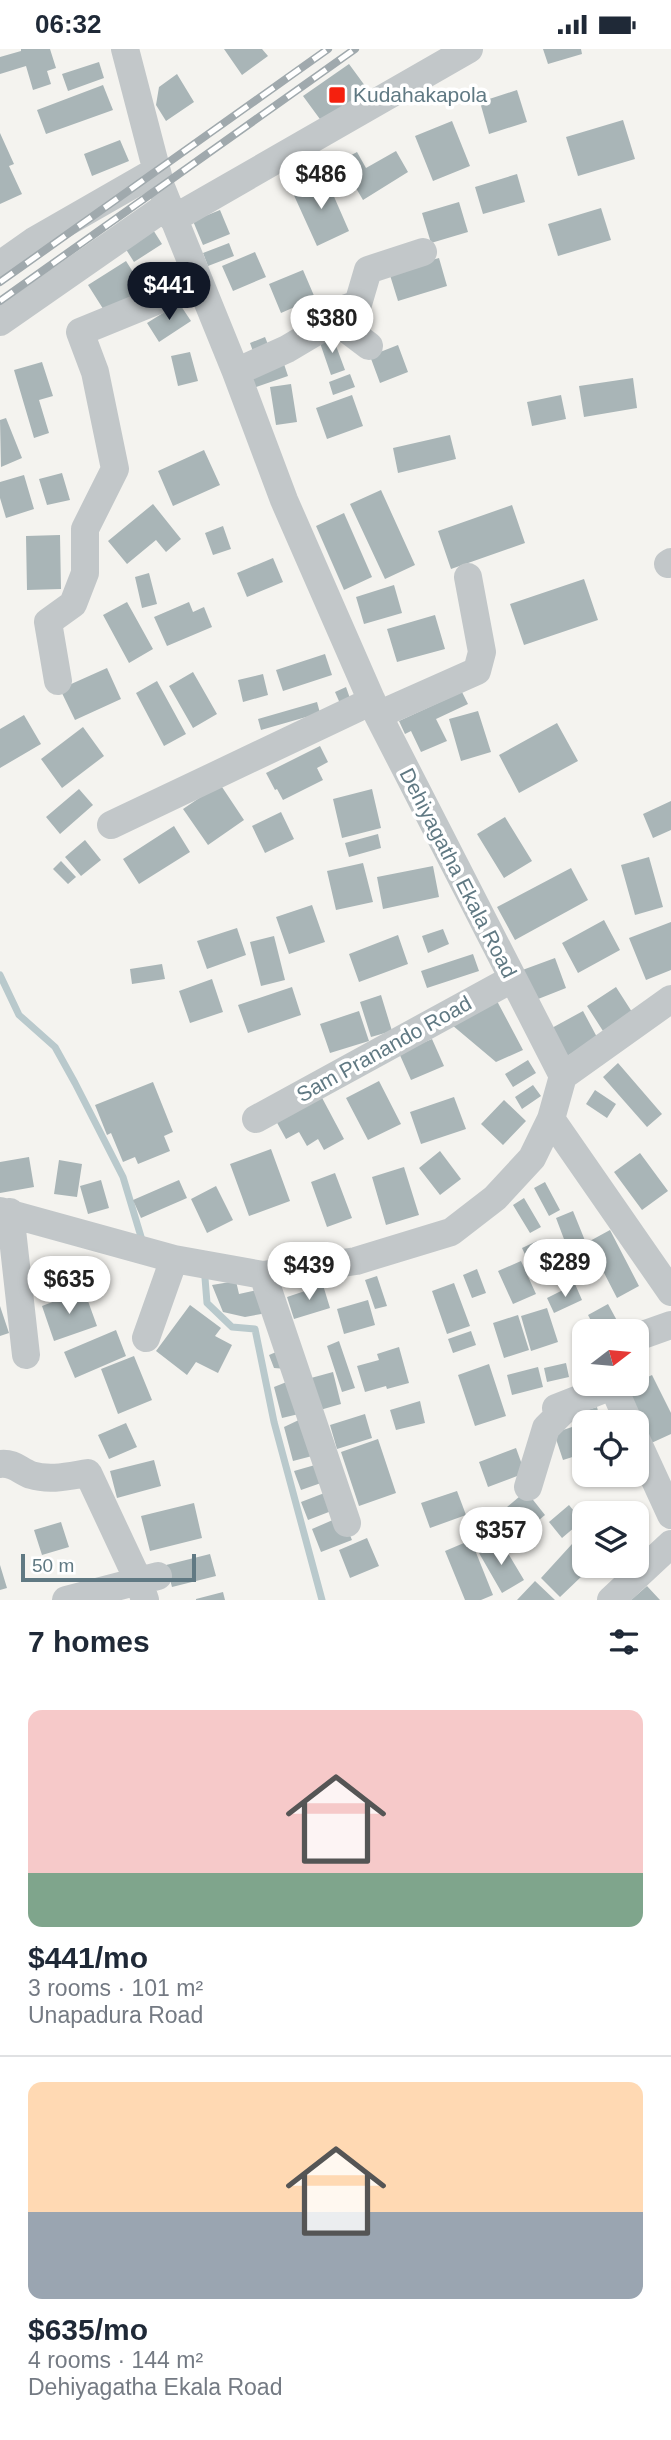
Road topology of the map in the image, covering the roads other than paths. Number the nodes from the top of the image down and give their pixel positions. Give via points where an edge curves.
1 (125, 49) edge
2 (469, 49) edge
3 (156, 171) junction
4 (171, 212) junction
5 (423, 253) dead end
6 (0, 265) edge
7 (200, 283) junction
8 (328, 315) junction
9 (0, 322) edge
10 (369, 346) dead end
11 (236, 372) junction
12 (468, 577) dead end
13 (58, 681) dead end
14 (375, 708) junction
15 (111, 825) dead end
16 (512, 979) junction
17 (671, 999) edge
18 (563, 1076) junction
19 (256, 1119) dead end
20 (551, 1119) junction
21 (5, 1212) edge
22 (174, 1259) junction
23 (263, 1275) junction
24 (671, 1292) edge
25 (671, 1325) edge
26 (649, 1333) edge
27 (146, 1338) dead end
28 (26, 1355) dead end
29 (584, 1397) edge
30 (572, 1402) junction
31 (529, 1419) dead end
32 (0, 1464) edge
33 (649, 1467) edge
34 (528, 1487) dead end
35 (671, 1515) edge
36 (347, 1523) dead end
37 (671, 1544) edge
38 (147, 1586) edge
39 (66, 1600) edge
40 (611, 1600) edge

1 - 3 street, Dehiyagatha Ekala Road
2 - 4 street
3 - 4 street, Dehiyagatha Ekala Road
3 - 6 street
4 - 7 street, Dehiyagatha Ekala Road
4 - 9 street
5 - 8 street via 368,270 358,304
7 - 11 street, Dehiyagatha Ekala Road
7 - 13 street via 80,332 95,372 115,469 85,529 85,573 73,604 48,622
8 - 10 street
8 - 11 street via 319,330
11 - 14 street, Dehiyagatha Ekala Road via 284,500
12 - 14 street via 482,652 477,671
14 - 15 street
14 - 16 street, Dehiyagatha Ekala Road
16 - 18 street, Dehiyagatha Ekala Road
16 - 19 street, Sam Pranando Road
17 - 18 street
18 - 20 street
20 - 23 street via 532,1158 495,1198 451,1232 356,1261
20 - 24 street
21 - 22 street
21 - 28 street
22 - 23 street
22 - 27 street
23 - 36 street
25 - 26 street
29 - 30 street
30 - 31 street
30 - 34 street via 546,1428
32 - 38 street via 50,1479 88,1473
33 - 35 street
37 - 40 street
38 - 39 street

